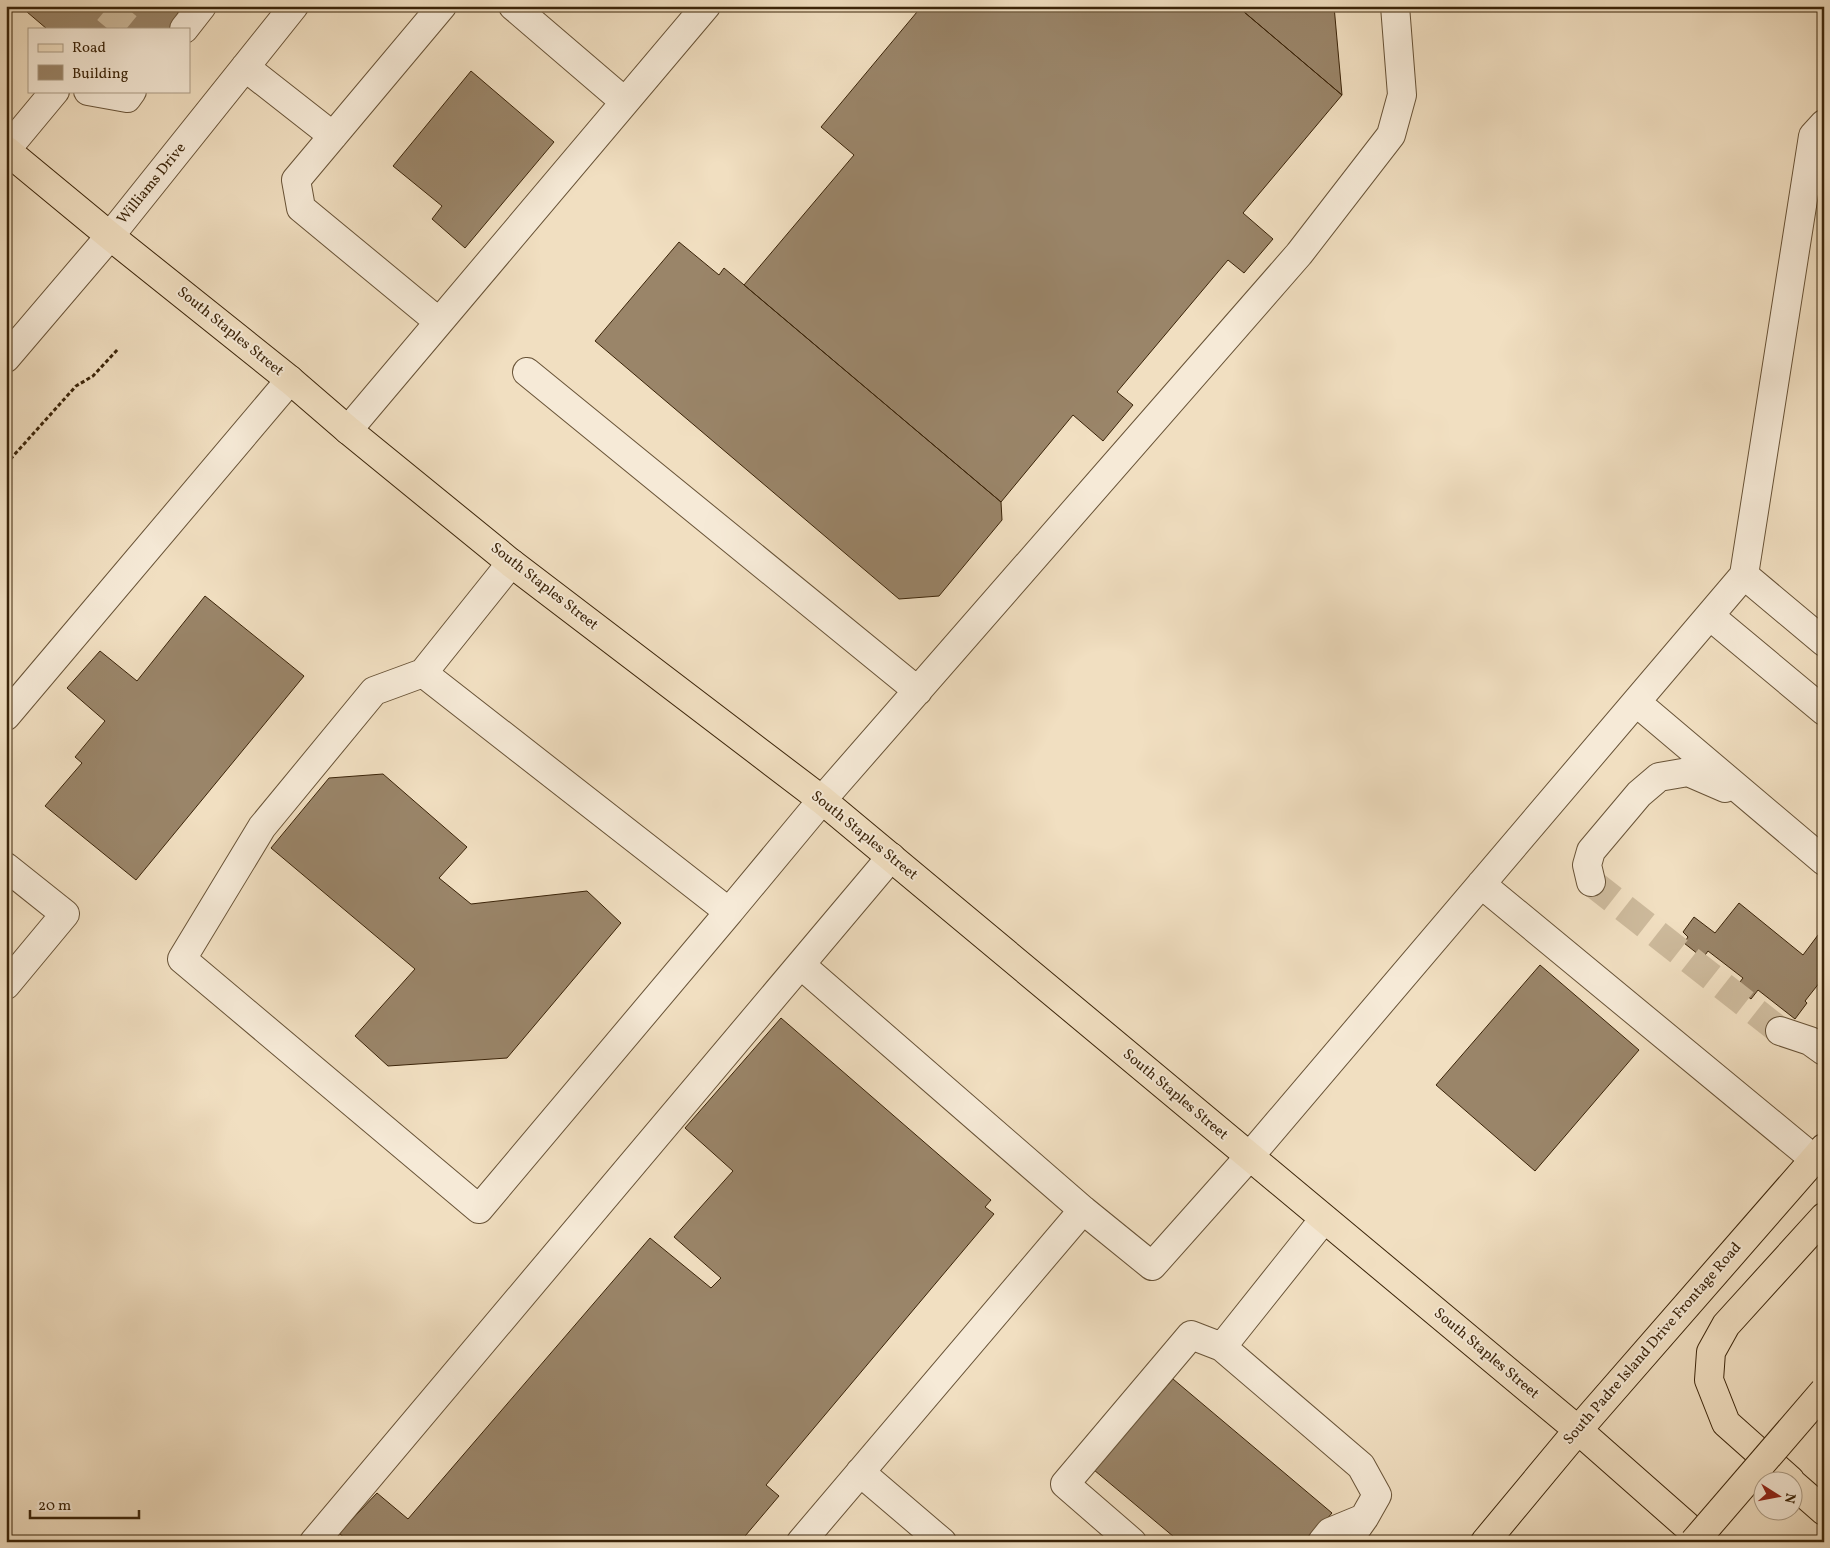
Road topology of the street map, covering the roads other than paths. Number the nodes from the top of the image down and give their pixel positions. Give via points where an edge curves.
1 (202, 6) edge
2 (442, 6) edge
3 (513, 6) edge
4 (706, 6) edge
5 (1395, 6) edge
6 (283, 10) edge
7 (185, 28) edge
8 (245, 67) junction
9 (54, 92) edge
10 (94, 92) edge
11 (131, 92) edge
12 (625, 102) junction
13 (1824, 124) edge
14 (332, 136) junction
15 (6, 150) edge
16 (110, 236) junction
17 (439, 322) junction
18 (6, 358) edge
19 (527, 372) dead end
20 (290, 380) junction
21 (348, 430) junction
22 (511, 563) junction
23 (1744, 575) junction
24 (1710, 616) junction
25 (1824, 642) edge
26 (423, 673) junction
27 (918, 691) junction
28 (1636, 702) junction
29 (1824, 711) edge
30 (6, 716) edge
31 (1750, 798) junction
32 (822, 800) junction
33 (891, 857) junction
34 (1824, 861) edge
35 (6, 867) edge
36 (1591, 882) dead end
37 (1481, 884) junction
38 (729, 912) junction
39 (801, 965) junction
40 (6, 985) edge
41 (1780, 1031) tunnel mouth
42 (1824, 1051) edge
43 (1819, 1154) edge
44 (1249, 1156) junction
45 (1083, 1210) junction
46 (1824, 1217) edge
47 (1324, 1219) junction
48 (1222, 1347) junction
49 (1824, 1391) edge
50 (1578, 1430) junction
51 (1778, 1470) edge
52 (860, 1472) junction
53 (1802, 1492) edge
54 (1824, 1511) edge
55 (1364, 1518) junction
56 (314, 1542) edge
57 (801, 1542) edge
58 (942, 1542) edge
59 (1132, 1542) edge
60 (1322, 1542) edge
61 (1347, 1542) edge
62 (1486, 1542) edge
63 (1694, 1542) edge
64 (1705, 1542) edge

1 - 7 street
2 - 14 street
3 - 12 street
4 - 12 street
5 - 27 street via 1402,95 1391,135 1299,254
6 - 8 street, Williams Drive
8 - 14 street
8 - 16 street, Williams Drive
9 - 15 street
10 - 11 street via 127,98
12 - 17 street
13 - 23 street via 1813,136
14 - 17 street via 296,180 301,208
15 - 16 main road, South Staples Street
16 - 18 street, Williams Drive
16 - 20 main road, South Staples Street
17 - 21 street
19 - 27 street
20 - 21 main road, South Staples Street
20 - 30 street
21 - 22 main road, South Staples Street
22 - 26 street
22 - 32 main road, South Staples Street
23 - 24 street
23 - 25 street
24 - 28 street
24 - 29 street
26 - 38 street
26 - 38 street via 374,691 262,827 182,959 479,1209
27 - 32 street
28 - 31 street
28 - 37 street
31 - 34 street
31 - 36 street via 1688,772 1659,777 1639,794 1591,851 1587,864
32 - 33 main road, South Staples Street
32 - 38 street
33 - 39 street
33 - 44 main road, South Staples Street
35 - 40 street via 65,914
37 - 43 street
37 - 44 street
39 - 45 street
39 - 56 street
41 - 42 street via 1810,1041
43 - 50 main road, South Padre Island Drive Frontage Road
44 - 45 street via 1152,1266
44 - 47 main road, South Staples Street
45 - 52 street
46 - 51 main road via 1726,1325 1711,1352 1709,1380 1726,1423
47 - 48 street
47 - 50 main road, South Staples Street
48 - 55 street via 1362,1466 1377,1495
48 - 59 street via 1191,1335 1065,1484
49 - 63 main road, bridge
50 - 62 main road, South Padre Island Drive Frontage Road
50 - 64 main road, South Staples Street
52 - 57 street
52 - 58 street
53 - 54 main road
55 - 60 street via 1330,1532
55 - 61 street

